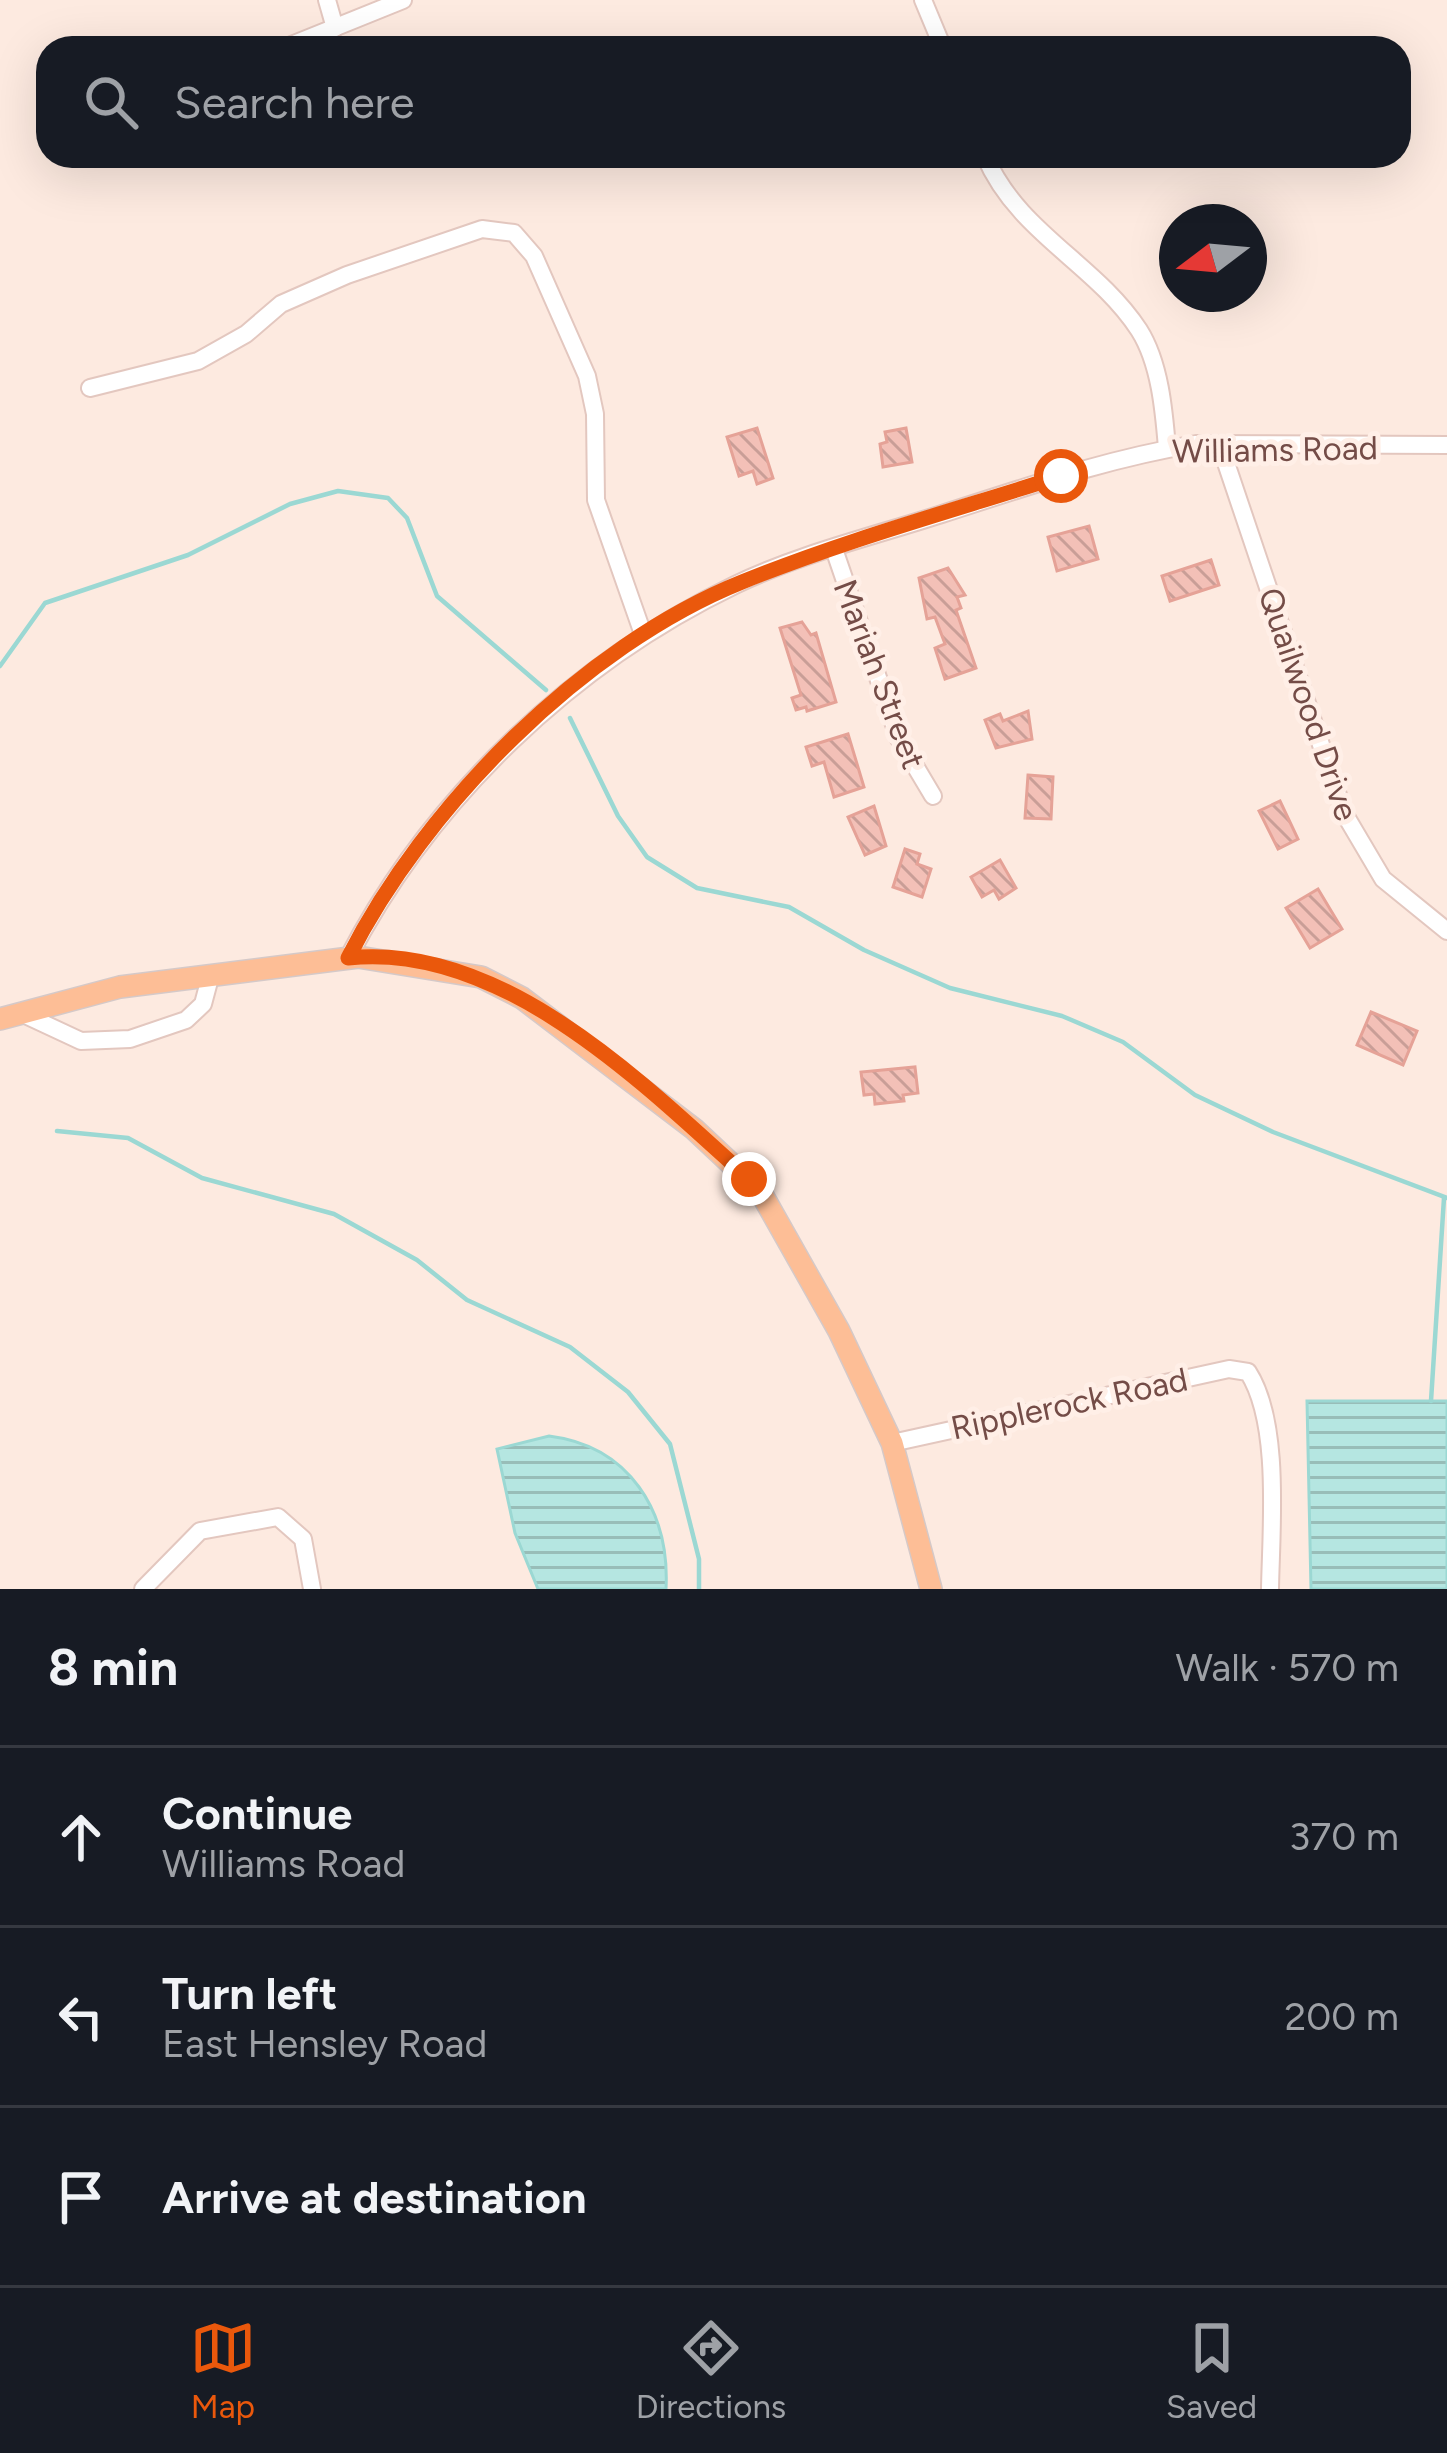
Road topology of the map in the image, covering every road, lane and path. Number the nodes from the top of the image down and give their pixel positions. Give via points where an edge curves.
1 (327, 0) edge
2 (403, 0) edge
3 (923, 0) edge
4 (334, 28) junction
5 (314, 36) edge
6 (939, 36) edge
7 (991, 168) edge
8 (90, 388) dead end
9 (1220, 445) junction
10 (1447, 445) edge
11 (1167, 448) junction
12 (833, 549) junction
13 (644, 634) junction
14 (933, 796) dead end
15 (1447, 931) edge
16 (348, 958) junction
17 (211, 974) junction
18 (10, 1016) edge
19 (892, 1443) junction
20 (143, 1589) edge
21 (311, 1589) edge
22 (931, 1589) edge
23 (1270, 1589) edge

1 - 4 street
2 - 4 street
3 - 6 street
4 - 5 street
7 - 11 street via 1009,203 1140,332 1165,412
8 - 13 street via 198,361 300,294 482,229 514,233 534,256 587,376 596,500
9 - 10 street, Williams Road
9 - 11 street, Williams Road
9 - 15 street, Quailwood Drive via 1343,813 1383,879
11 - 12 street, Williams Road
12 - 13 street, Williams Road via 738,583
12 - 14 street, Mariah Street via 899,740
13 - 16 street, Williams Road via 532,720 488,768 402,872
16 - 17 main road
16 - 19 main road via 482,977 584,1041 694,1129 773,1211
17 - 18 main road via 121,986
17 - 18 street via 203,1004 186,1020 130,1039 81,1041
19 - 22 main road
19 - 23 street, Ripplerock Road via 1228,1369 1248,1372 1265,1429
20 - 21 street via 200,1531 278,1517 302,1539

